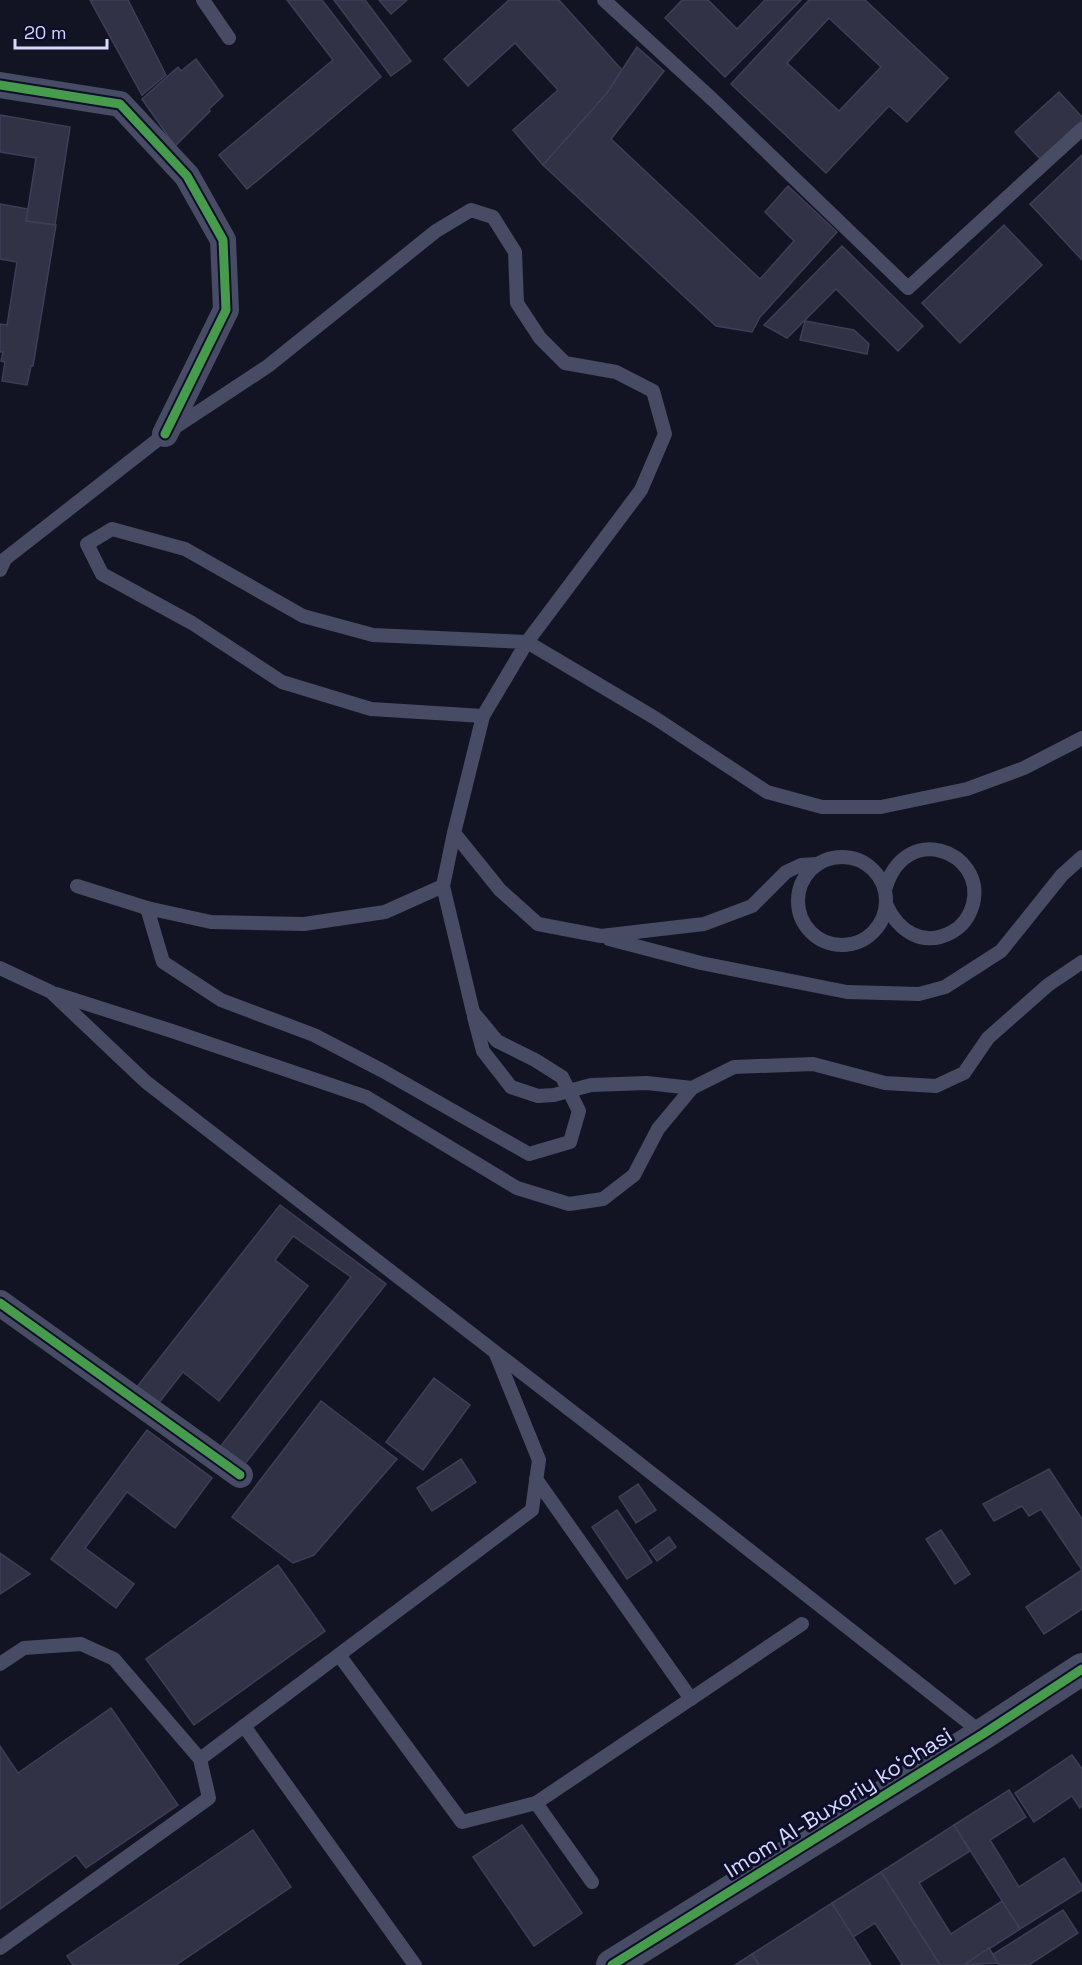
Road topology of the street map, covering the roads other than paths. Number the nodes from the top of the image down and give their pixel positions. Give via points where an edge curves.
1 (203, 0) edge
2 (604, 0) edge
3 (229, 38) dead end
4 (0, 85) edge
5 (1082, 129) edge
6 (165, 434) junction
7 (0, 570) edge
8 (527, 642) junction
9 (483, 716) junction
10 (1082, 738) edge
11 (454, 833) junction
12 (1082, 858) edge
13 (817, 864) junction
14 (76, 885) dead end
15 (442, 886) junction
16 (886, 897) junction
17 (147, 908) junction
18 (601, 936) junction
19 (1082, 962) edge
20 (0, 968) edge
21 (51, 992) junction
22 (473, 1012) junction
23 (692, 1088) junction
24 (569, 1092) junction
25 (0, 1303) edge
26 (495, 1352) junction
27 (240, 1475) dead end
28 (536, 1479) junction
29 (802, 1624) dead end
30 (339, 1655) junction
31 (0, 1664) edge
32 (1082, 1669) edge
33 (691, 1699) junction
34 (244, 1726) junction
35 (983, 1734) junction
36 (200, 1758) junction
37 (536, 1803) junction
38 (592, 1882) dead end
39 (0, 1948) edge
40 (415, 1965) edge
41 (612, 1965) edge

1 - 3 lane
2 - 5 lane via 908,288
4 - 6 street via 120,104 188,176 223,240 226,310
6 - 7 lane via 5,559
6 - 8 lane via 268,366 436,231 471,210 494,217 515,252 517,303 540,338 565,363 616,372 653,391 665,434 641,490
8 - 9 lane
8 - 9 lane via 373,635 303,616 185,549 112,529 87,544 102,574 192,622 282,682 371,709
8 - 10 lane via 655,718 767,792 822,807 882,807 967,789 1024,768
9 - 11 lane
11 - 15 lane
11 - 18 lane via 500,890 538,924
12 - 18 lane via 1062,875 1000,951 945,987 919,994 847,992 701,963
13 - 16 lane via 844,856 858,860 879,878
13 - 16 lane via 803,879 797,898 804,926 819,940 839,946 866,939 884,918
13 - 18 lane via 801,865 786,872 752,906 704,924
14 - 17 lane
15 - 17 lane via 385,912 304,924 211,922
15 - 22 lane
16 - 16 lane via 896,922 913,935 941,937 964,923 975,897 974,883 959,859 947,852 919,850 896,865 889,876
17 - 24 lane via 163,962 221,1000 314,1035 529,1154 570,1142 579,1111
19 - 23 lane via 1048,985 988,1038 964,1072 936,1086 885,1083 813,1064 734,1067
20 - 21 lane
21 - 23 lane via 366,1097 517,1188 569,1204 603,1199 634,1175 658,1129
21 - 26 lane via 146,1082
22 - 24 lane via 497,1041 562,1077
22 - 24 lane via 483,1051 512,1087 538,1096
23 - 24 lane via 647,1083 591,1085
25 - 27 street
26 - 28 lane via 539,1460
26 - 35 lane
28 - 30 lane via 532,1510
28 - 33 lane
29 - 33 lane
30 - 34 lane
30 - 37 lane via 462,1822
31 - 36 lane via 24,1648 81,1644 114,1659
32 - 35 street, Imom Al-Buxoriy koʻchasi
33 - 37 lane
34 - 36 lane
34 - 40 lane
35 - 41 street, Imom Al-Buxoriy koʻchasi
36 - 39 lane via 209,1798
37 - 38 lane

